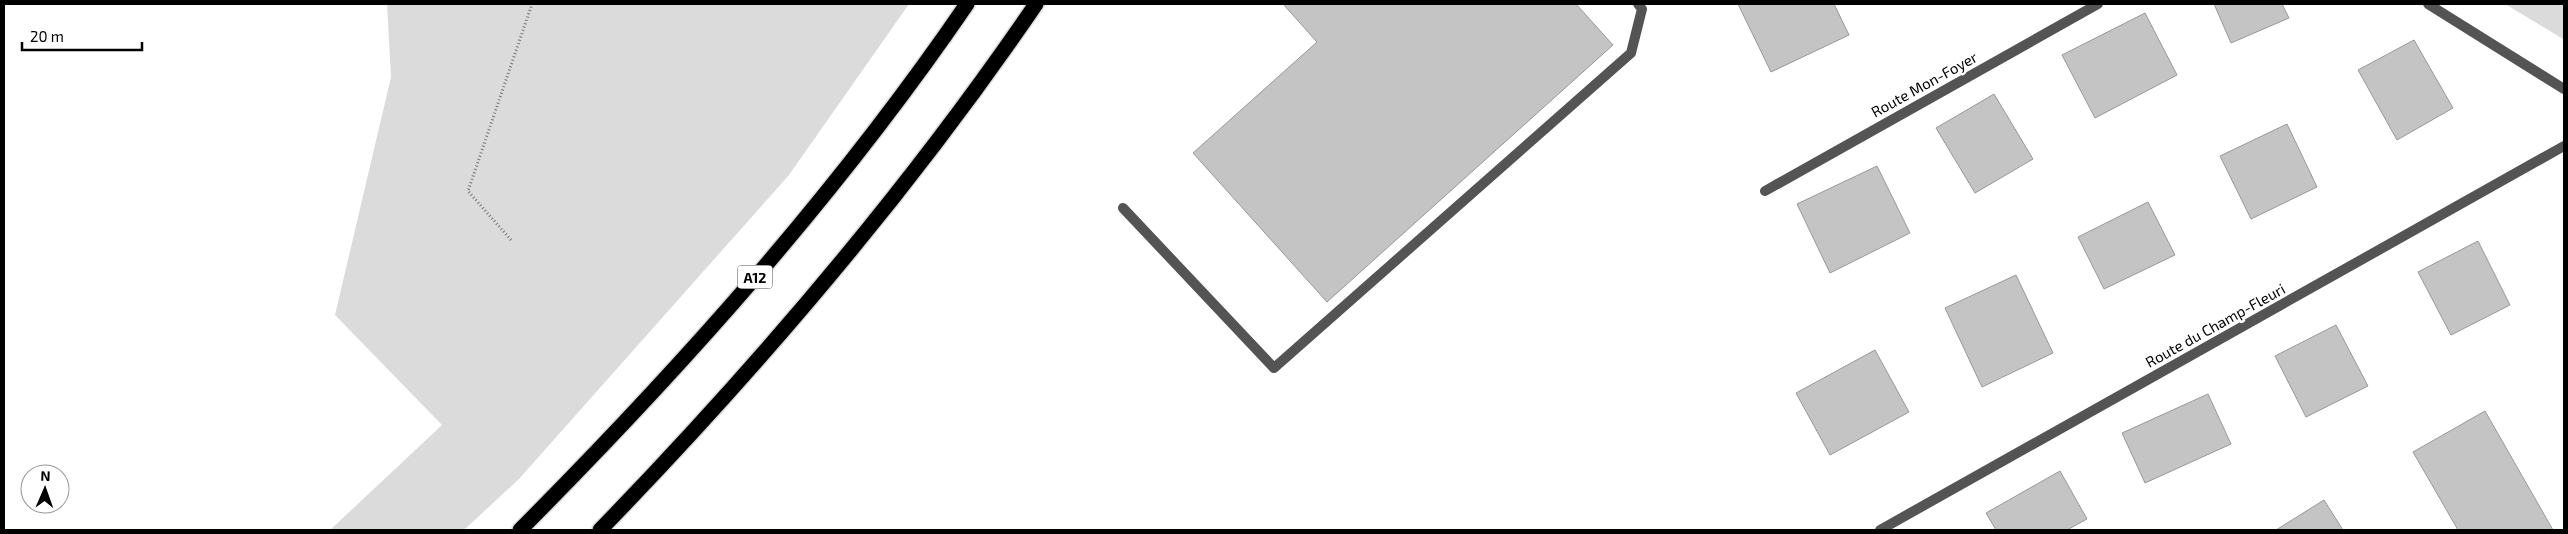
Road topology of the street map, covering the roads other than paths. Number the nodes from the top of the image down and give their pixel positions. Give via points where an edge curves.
1 (967, 4) edge
2 (1036, 4) edge
3 (1638, 4) edge
4 (2098, 4) edge
5 (2428, 4) edge
6 (2564, 89) edge
7 (2564, 146) edge
8 (1765, 190) dead end
9 (1123, 208) dead end
10 (520, 530) edge
11 (600, 530) edge
12 (1880, 530) edge

1 - 10 highway, A12 via 894,104 760,271 624,423
2 - 11 highway via 941,137 874,223 733,389
3 - 9 street via 1642,10 1631,53 1274,368
4 - 8 street, Route Mon-Foyer
5 - 6 street
7 - 12 street, Route du Champ-Fleuri

